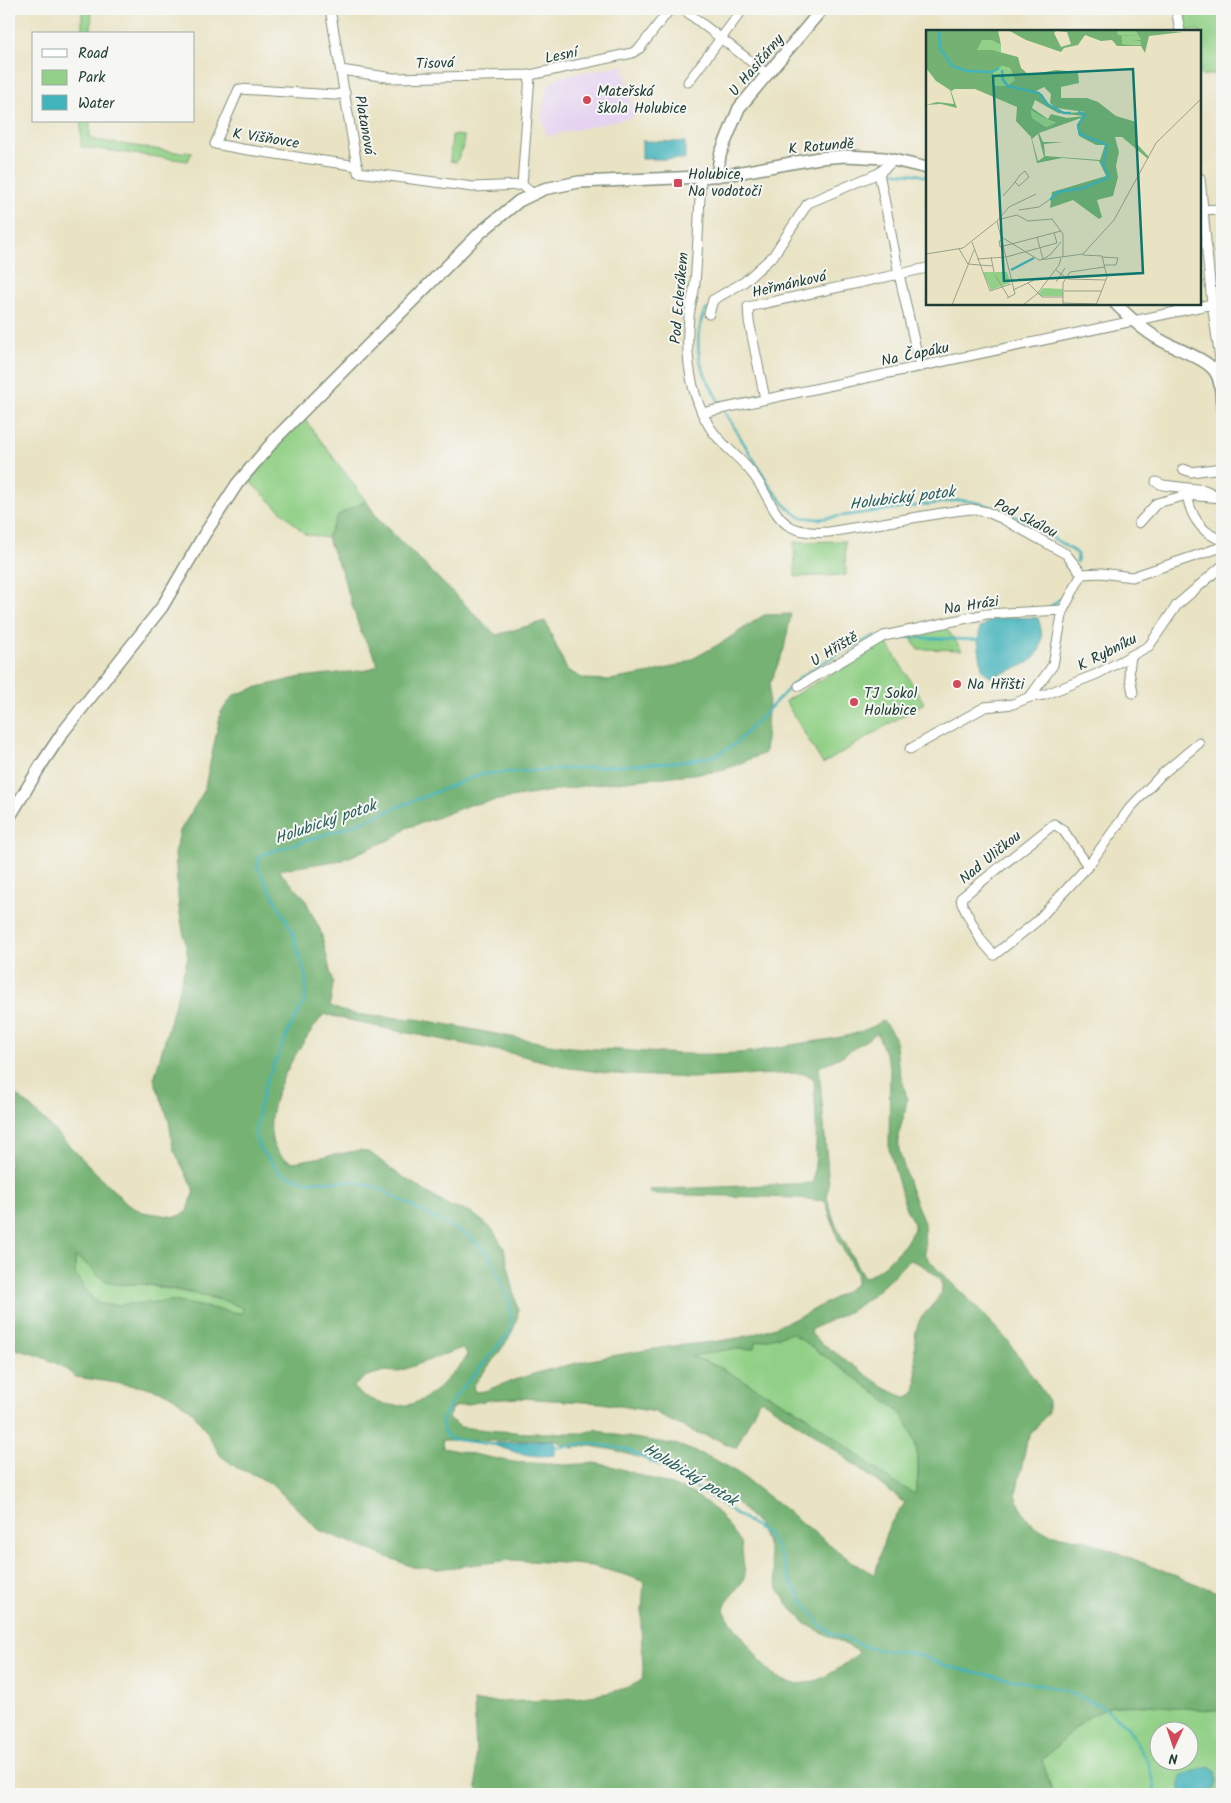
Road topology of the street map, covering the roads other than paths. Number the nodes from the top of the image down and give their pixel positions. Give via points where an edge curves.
1 (330, 9) edge
2 (670, 9) edge
3 (683, 9) edge
4 (743, 9) edge
5 (822, 9) edge
6 (1176, 9) edge
7 (1180, 30) edge
8 (721, 37) junction
9 (341, 70) junction
10 (767, 74) junction
11 (530, 75) junction
12 (688, 82) dead end
13 (345, 93) junction
14 (894, 160) junction
15 (358, 166) junction
16 (926, 168) edge
17 (879, 172) junction
18 (717, 176) junction
19 (701, 177) junction
20 (522, 185) junction
21 (533, 194) junction
22 (1201, 209) edge
23 (1222, 209) edge
24 (926, 268) edge
25 (899, 274) junction
26 (1222, 302) edge
27 (1212, 304) junction
28 (1117, 305) edge
29 (709, 314) dead end
30 (1134, 321) junction
31 (1221, 358) edge
32 (1201, 360) junction
33 (920, 368) junction
34 (1216, 372) junction
35 (765, 399) junction
36 (1222, 407) edge
37 (702, 412) junction
38 (1222, 468) edge
39 (1183, 469) dead end
40 (1156, 482) dead end
41 (1187, 495) junction
42 (1220, 497) edge
43 (1139, 523) dead end
44 (829, 532) joint
45 (1222, 540) edge
46 (1222, 547) edge
47 (1222, 566) edge
48 (1082, 574) junction
49 (1063, 610) junction
50 (884, 636) joint
51 (1130, 656) junction
52 (799, 686) dead end
53 (1133, 693) dead end
54 (1030, 697) junction
55 (1199, 743) dead end
56 (910, 749) dead end
57 (9, 818) edge
58 (1088, 866) junction

1 - 9 street, Platanová
2 - 11 street, Lesní via 640,48 632,53
3 - 8 street
4 - 8 street
5 - 10 street, U Hasičárny
6 - 7 street
8 - 10 street
8 - 12 street
9 - 11 street, Tisová via 393,78
9 - 13 street, Platanová
10 - 18 street, U Hasičárny via 739,108 720,155
11 - 20 street, Lesní
13 - 15 street, Platanová
13 - 15 street, K Višňovce via 239,89 215,144
14 - 16 street, K Rotundě
14 - 17 street
14 - 18 street, K Rotundě via 819,158
15 - 20 street, Platanová via 358,172 473,187
17 - 25 street
17 - 29 street via 808,203 773,256 744,282 713,300
18 - 19 street, K Rotundě
19 - 21 street, K Rotundě via 578,182
19 - 37 street, Pod Eclerákem via 688,350 691,383
20 - 21 street
21 - 57 street, K Rotundě via 519,201 481,232 277,437 237,484 162,607 64,732
22 - 23 street
22 - 27 street
24 - 25 street, Heřmánková
25 - 33 street
25 - 35 street, Heřmánková via 748,307
26 - 27 street, Na Čapáku
27 - 30 street, Na Čapáku
27 - 31 street
28 - 30 street
30 - 32 street via 1156,338
30 - 33 street, Na Čapáku
31 - 32 street
31 - 34 street
32 - 34 street
33 - 35 street, Na Čapáku
34 - 36 street
35 - 37 street, Na Čapáku
37 - 44 street, Pod Eclerákem via 723,444 754,475 779,518 802,532
38 - 39 street via 1192,472
40 - 42 street via 1204,490
41 - 42 street
41 - 43 street via 1157,503
41 - 45 street via 1190,510 1199,524 1210,536
44 - 48 street, Pod Skálou via 971,509 987,512 1036,536 1066,554
46 - 48 street via 1132,577
47 - 51 street, K Rybníku via 1177,605 1149,646
48 - 49 street
49 - 50 street, Na Hrázi via 986,614
49 - 54 street via 1053,665
50 - 52 street, U Hřiště
51 - 53 street
51 - 54 street, K Rybníku via 1097,674 1044,695
54 - 56 street, K Rybníku via 1013,704 985,706
55 - 58 street, Nad Uličkou via 1130,808
58 - 58 street, Nad Uličkou via 1063,830 1054,824 962,898 962,904 981,940 994,955 1036,922

